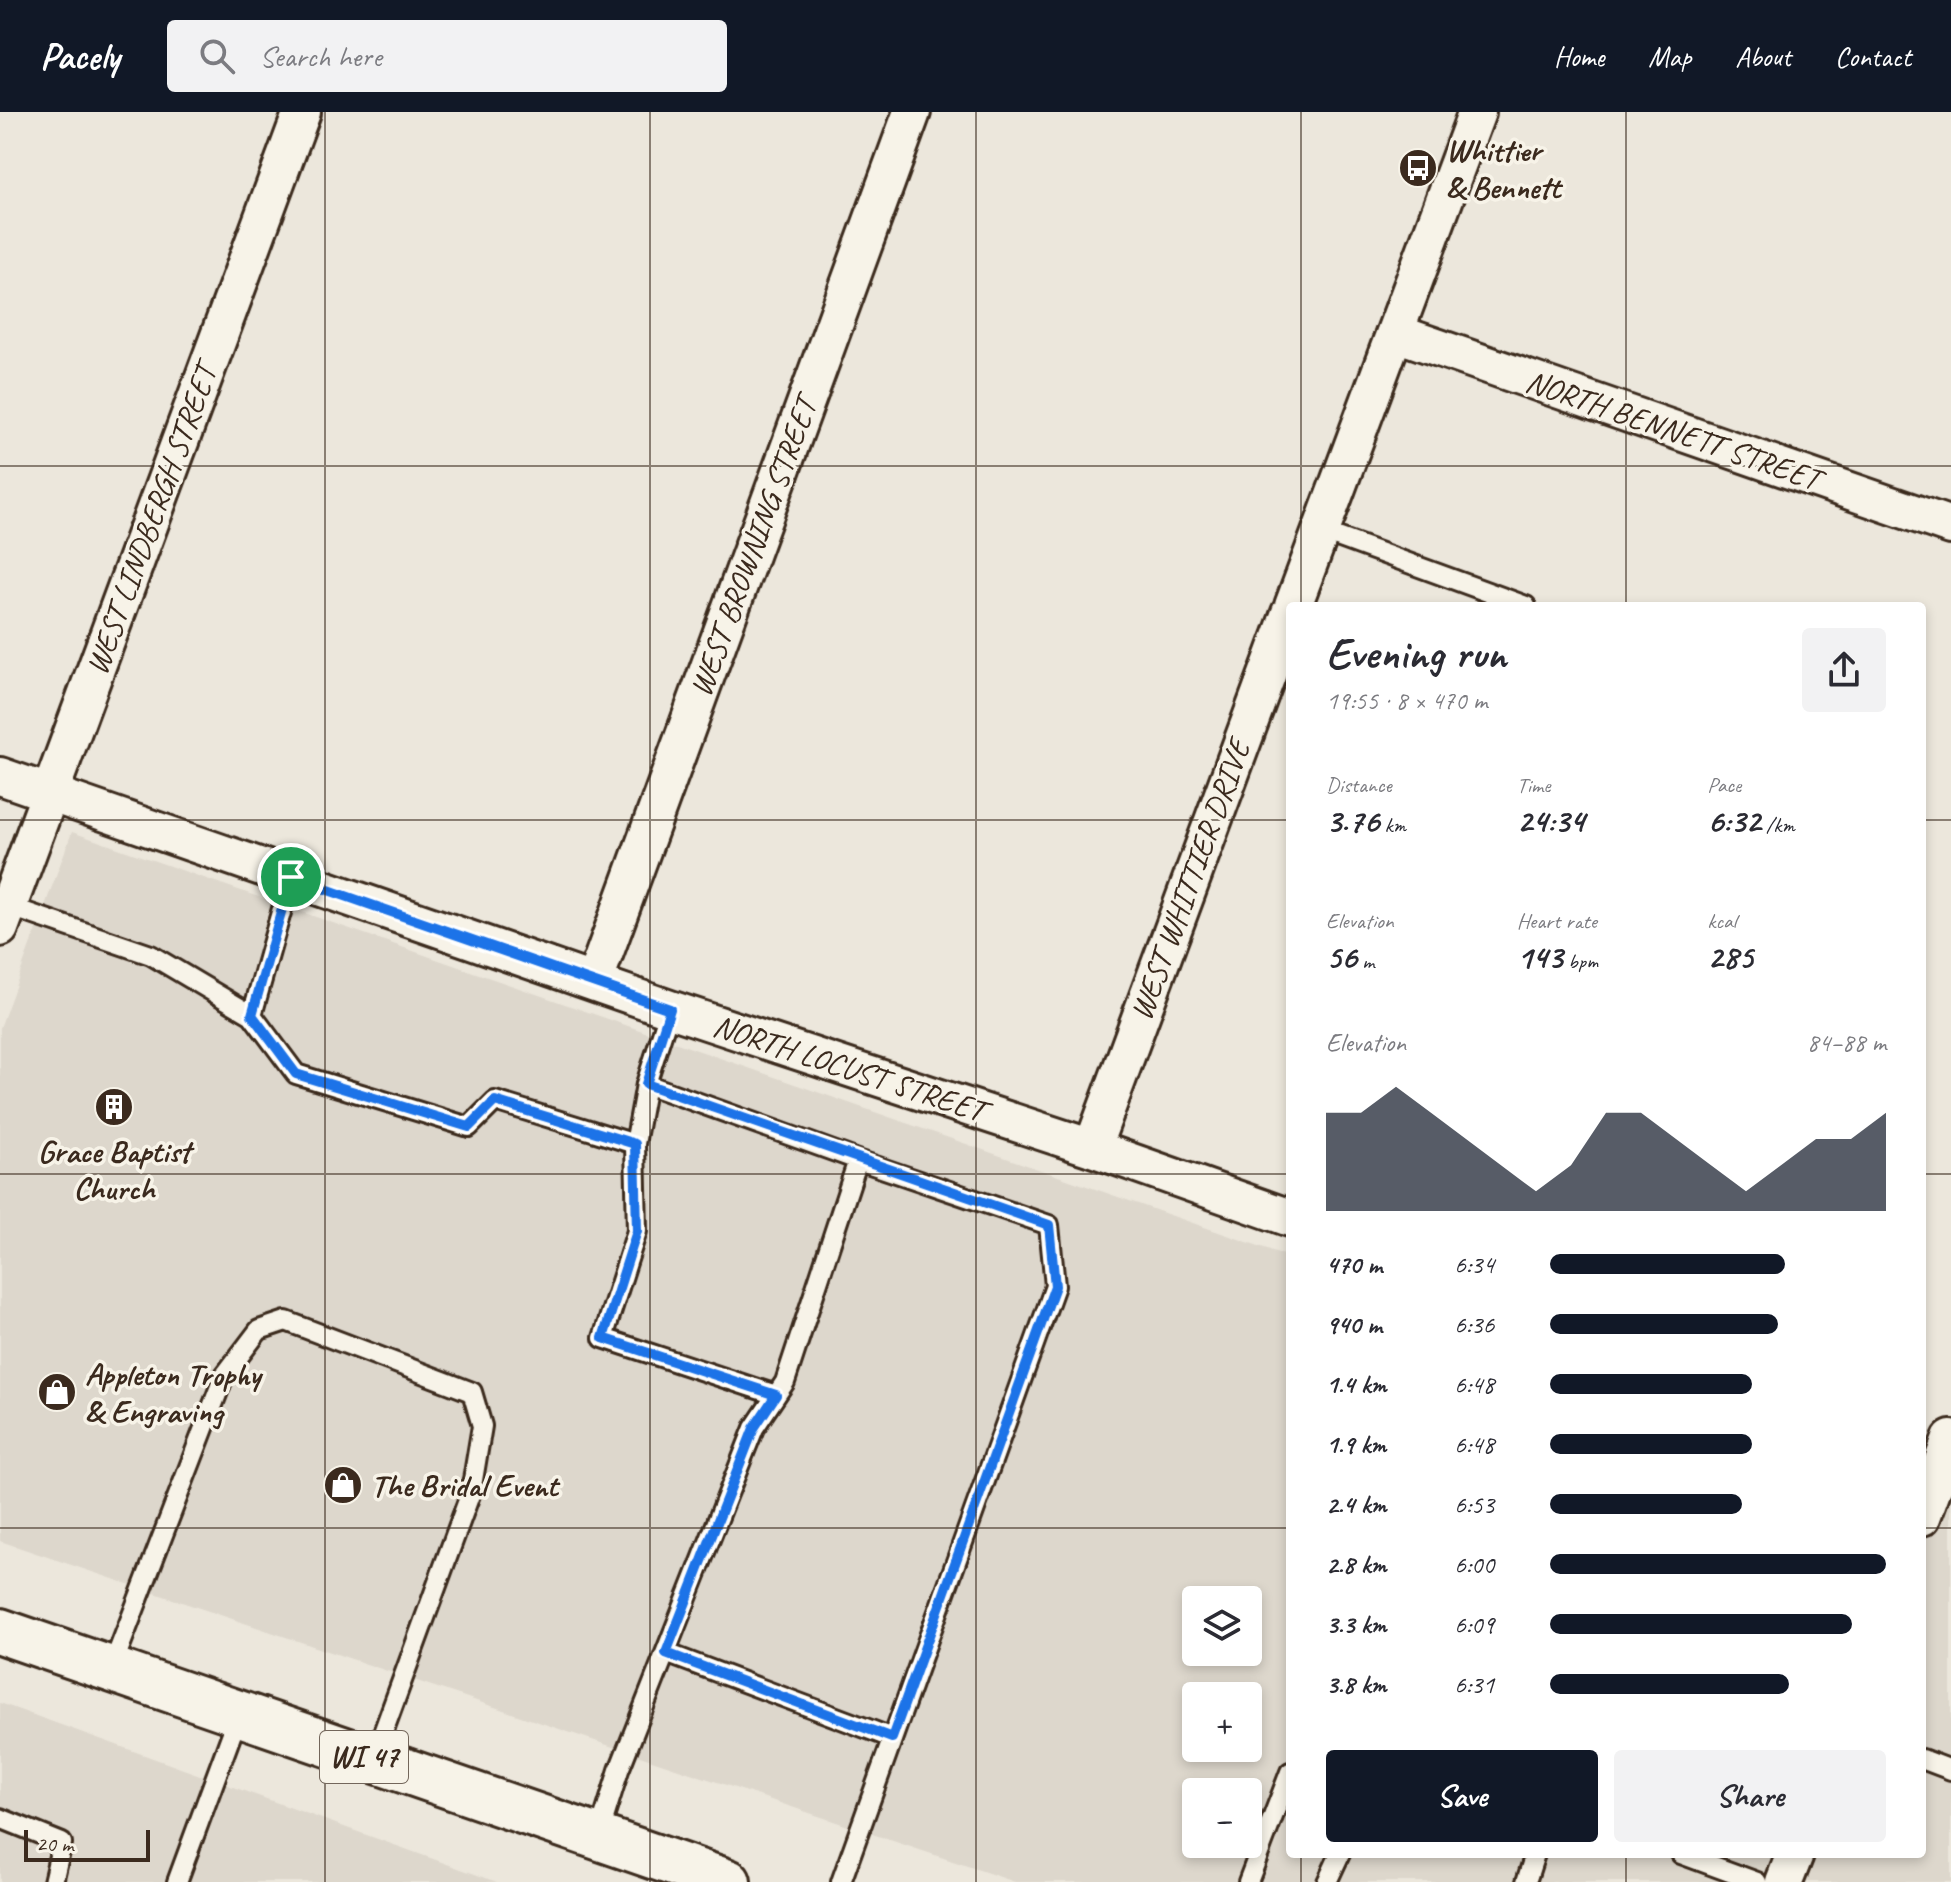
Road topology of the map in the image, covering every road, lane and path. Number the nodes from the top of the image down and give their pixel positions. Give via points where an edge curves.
1 (302, 112) edge
2 (912, 112) edge
3 (1477, 112) edge
4 (1396, 333) junction
5 (1951, 526) edge
6 (1321, 531) junction
7 (1294, 602) edge
8 (1515, 602) edge
9 (1286, 624) edge
10 (0, 776) edge
11 (51, 792) junction
12 (291, 877) junction
13 (4, 917) edge
14 (594, 982) junction
15 (670, 1009) junction
16 (252, 1015) junction
17 (646, 1084) junction
18 (635, 1144) junction
19 (1092, 1148) junction
20 (858, 1160) junction
21 (1286, 1217) edge
22 (776, 1395) junction
23 (1940, 1445) edge
24 (1926, 1501) edge
25 (0, 1631) edge
26 (666, 1653) junction
27 (111, 1670) junction
28 (239, 1714) junction
29 (892, 1738) junction
30 (373, 1760) junction
31 (1926, 1761) edge
32 (1951, 1770) edge
33 (1286, 1782) edge
34 (0, 1818) edge
35 (598, 1837) junction
36 (1338, 1858) edge
37 (1534, 1858) edge
38 (1692, 1858) edge
39 (1793, 1858) edge
40 (53, 1882) edge
41 (177, 1882) edge
42 (728, 1882) edge
43 (841, 1882) edge
44 (1248, 1882) edge
45 (1327, 1882) edge
46 (1526, 1882) edge
47 (1757, 1882) edge
48 (1784, 1882) edge

1 - 11 street, WEST LINDBERGH STREET
2 - 14 street, WEST BROWNING STREET
3 - 4 street
4 - 5 street, NORTH BENNETT STREET
4 - 6 street
6 - 7 street
6 - 8 lane
9 - 19 street, WEST WHITTIER DRIVE
10 - 11 street, NORTH LOCUST STREET
11 - 12 street, NORTH LOCUST STREET
11 - 13 street, WEST LINDBERGH STREET
12 - 14 street, NORTH LOCUST STREET
12 - 16 lane
13 - 16 lane via 151,955
14 - 15 street, NORTH LOCUST STREET
15 - 17 lane
15 - 19 street, NORTH LOCUST STREET
16 - 18 lane via 296,1074 469,1127 495,1101
17 - 18 lane
17 - 20 lane
18 - 22 lane via 637,1231 603,1338
19 - 21 street, NORTH LOCUST STREET
20 - 22 lane via 785,1382
20 - 29 lane via 1049,1225 1054,1258 1055,1286
22 - 26 lane via 754,1428
23 - 24 street
25 - 27 main road, WI 47
26 - 29 lane
26 - 35 lane
27 - 28 main road, WI 47
27 - 30 lane via 224,1376 259,1330 286,1321 472,1392 482,1426 471,1492
28 - 30 main road, WI 47
28 - 41 lane
29 - 43 lane
30 - 35 main road, WI 47
31 - 32 lane
33 - 44 lane
34 - 40 lane via 62,1843
35 - 42 main road, WI 47
36 - 45 lane
37 - 46 lane
38 - 47 lane
39 - 48 street

